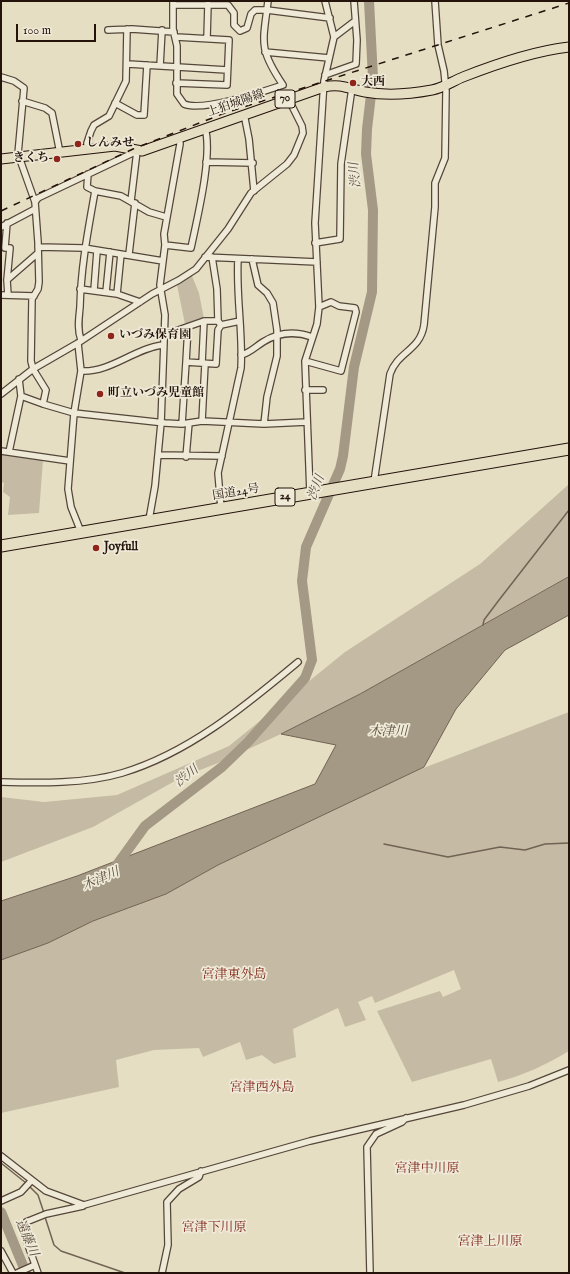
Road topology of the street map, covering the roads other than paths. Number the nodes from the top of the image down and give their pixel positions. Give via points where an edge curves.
1 (268, 1) edge
2 (325, 1) edge
3 (354, 1) edge
4 (435, 1) edge
5 (173, 3) edge
6 (208, 4) junction
7 (267, 10) junction
8 (330, 18) junction
9 (355, 21) junction
10 (127, 29) junction
11 (108, 30) dead end
12 (162, 30) junction
13 (175, 35) junction
14 (334, 37) junction
15 (207, 38) junction
16 (569, 47) edge
17 (265, 52) junction
18 (329, 58) junction
19 (128, 64) junction
20 (147, 65) junction
21 (160, 66) junction
22 (177, 67) junction
23 (227, 70) junction
24 (325, 75) junction
25 (1, 77) edge
26 (176, 83) junction
27 (445, 85) junction
28 (324, 86) junction
29 (352, 88) junction
30 (288, 98) junction
31 (22, 101) junction
32 (115, 103) junction
33 (244, 114) junction
34 (206, 128) junction
35 (179, 137) junction
36 (87, 149) junction
37 (137, 151) junction
38 (60, 153) junction
39 (19, 157) junction
40 (1, 160) edge
41 (206, 162) junction
42 (252, 163) junction
43 (88, 174) junction
44 (96, 191) junction
45 (254, 191) junction
46 (35, 202) junction
47 (133, 202) junction
48 (35, 209) junction
49 (166, 216) junction
50 (7, 223) junction
51 (1, 227) edge
52 (315, 243) junction
53 (165, 245) junction
54 (84, 248) junction
55 (38, 250) junction
56 (97, 251) junction
57 (110, 252) junction
58 (121, 254) junction
59 (129, 254) junction
60 (209, 257) junction
61 (238, 259) junction
62 (252, 259) junction
63 (163, 261) junction
64 (317, 262) junction
65 (7, 280) junction
66 (80, 289) junction
67 (94, 290) junction
68 (161, 290) junction
69 (106, 292) junction
70 (118, 294) junction
71 (1, 295) edge
72 (8, 295) junction
73 (34, 296) junction
74 (140, 302) junction
75 (319, 307) junction
76 (204, 321) junction
77 (240, 321) junction
78 (220, 323) junction
79 (188, 327) junction
80 (164, 334) junction
81 (277, 335) junction
82 (312, 337) junction
83 (79, 341) junction
84 (163, 345) junction
85 (241, 355) junction
86 (305, 361) junction
87 (186, 362) junction
88 (203, 364) junction
89 (33, 369) junction
90 (81, 371) junction
91 (19, 379) junction
92 (305, 390) junction
93 (323, 390) dead end
94 (1, 394) edge
95 (21, 396) junction
96 (42, 404) junction
97 (74, 413) junction
98 (202, 421) junction
99 (229, 422) junction
100 (308, 422) junction
101 (161, 423) junction
102 (189, 423) junction
103 (182, 424) junction
104 (264, 424) junction
105 (569, 449) edge
106 (1, 451) edge
107 (9, 452) junction
108 (158, 455) junction
109 (222, 456) junction
110 (186, 457) junction
111 (70, 461) junction
112 (374, 482) junction
113 (310, 493) junction
114 (221, 508) junction
115 (149, 520) junction
116 (81, 532) junction
117 (1, 546) edge
118 (298, 662) dead end
119 (1, 782) edge
120 (569, 1070) edge
121 (406, 1118) junction
122 (1, 1156) edge
123 (201, 1171) junction
124 (32, 1180) junction
125 (1, 1201) edge
126 (84, 1206) junction
127 (1, 1251) edge
128 (33, 1266) junction
129 (14, 1273) edge
130 (17, 1273) edge
131 (38, 1273) edge
132 (162, 1273) edge
133 (370, 1273) edge

1 - 7 street
2 - 8 street
3 - 9 street
4 - 27 street via 438,45
5 - 6 street
5 - 13 street
6 - 7 street via 230,6 234,13 234,25 240,31 247,28 253,11
6 - 15 street
7 - 8 street
7 - 17 street via 263,41
8 - 14 street
9 - 14 street
9 - 24 street via 356,64
10 - 11 street
10 - 12 street
10 - 19 street
12 - 13 street
12 - 21 street
13 - 15 street
13 - 22 street
14 - 18 street
15 - 23 street via 229,40
16 - 27 main road, 上狛城陽線 / 70 via 519,58
17 - 18 street
17 - 26 street via 270,66 283,85 230,100 193,106 180,101
18 - 24 street
19 - 20 street
19 - 32 street via 126,81
20 - 21 street
20 - 32 street via 144,115 137,115
21 - 22 street
22 - 23 street
22 - 26 street
23 - 26 street via 227,85
24 - 28 street
25 - 31 street via 14,81 24,88
27 - 29 main road, 上狛城陽線 / 70 via 434,90 410,93 365,92
27 - 112 street via 445,158 435,183 423,334 397,361 390,374
28 - 29 main road, 上狛城陽線 / 70 via 343,85
28 - 30 main road, 上狛城陽線 / 70
28 - 52 street
29 - 52 street via 341,164 340,239
30 - 33 main road, 上狛城陽線 / 70
30 - 45 street via 302,126 301,138 287,164
31 - 38 street via 45,108 52,113
31 - 39 street
32 - 36 street via 109,116 94,125
33 - 34 main road, 上狛城陽線 / 70
33 - 42 street
34 - 35 main road, 上狛城陽線 / 70
34 - 41 street
35 - 37 main road, 上狛城陽線 / 70
35 - 49 street via 180,144
36 - 37 main road via 115,146 129,147
36 - 38 main road
37 - 43 street
37 - 47 street
38 - 39 main road
39 - 40 main road
39 - 46 street
41 - 42 street
41 - 53 street via 191,248
42 - 45 street
43 - 44 street via 87,187
43 - 46 street via 38,198
44 - 47 street
44 - 54 street
45 - 60 street
46 - 48 street
47 - 49 street via 149,212
47 - 59 street
48 - 50 street
48 - 55 street
49 - 53 street via 163,240
50 - 51 street
50 - 65 street via 5,248 10,248
52 - 64 street
53 - 63 street
54 - 55 street
54 - 56 street
54 - 66 street
55 - 65 street
55 - 73 street via 39,282
56 - 57 street
56 - 67 street
57 - 58 street
57 - 69 street
58 - 59 street
58 - 70 street
59 - 63 street
60 - 61 street
60 - 68 street via 196,269
60 - 78 street via 217,290
61 - 62 street
61 - 77 street via 236,289
62 - 64 street
62 - 81 street via 258,285 273,303
63 - 68 street
64 - 75 street
65 - 72 street
66 - 67 street
66 - 83 street
67 - 69 street
68 - 74 street
68 - 80 street via 165,315
69 - 70 street
70 - 74 street
71 - 72 street
72 - 73 street
73 - 89 street via 30,342
74 - 83 street
75 - 82 street
75 - 86 street via 331,302 355,308 341,371
76 - 78 street
76 - 79 street
76 - 88 street
77 - 78 street
77 - 85 street
78 - 88 street via 216,364
79 - 80 street
79 - 87 street
80 - 84 street
81 - 82 street via 299,332
81 - 85 street via 248,354
81 - 104 street via 277,356 266,397
82 - 86 street
83 - 89 street
83 - 90 street
84 - 90 street via 133,354 106,367
84 - 101 street
85 - 99 street
86 - 92 street
87 - 88 street
87 - 103 street
88 - 98 street
89 - 91 street
89 - 96 street via 46,390
90 - 97 street
91 - 94 street
91 - 95 street
92 - 93 street
92 - 100 street
95 - 96 street
95 - 107 street
96 - 97 street
97 - 101 street
97 - 111 street
98 - 99 street
98 - 102 street
99 - 104 street
99 - 109 street
100 - 104 street
100 - 113 street
101 - 103 street
101 - 108 street
102 - 103 street
102 - 110 street
105 - 112 highway, 国道24号 / 24
106 - 107 street
107 - 111 street
108 - 110 street
108 - 115 street
109 - 110 street
109 - 114 street via 218,473
111 - 116 street via 68,489 71,507
112 - 113 highway, 国道24号 / 24
113 - 114 highway, 国道24号 / 24
114 - 115 highway, 国道24号 / 24
115 - 116 highway, 国道24号 / 24
116 - 117 highway, 国道24号 / 24
118 - 119 street via 186,746 156,760 121,774 76,781
120 - 121 street via 557,1077 464,1105
121 - 123 street
121 - 133 street via 376,1134 367,1147
122 - 124 street
123 - 126 street
123 - 132 street via 199,1176 179,1189 165,1207 168,1245
124 - 125 street via 21,1192
124 - 126 street via 46,1191
126 - 128 street via 43,1215 26,1222 23,1231
127 - 129 street
128 - 130 street
128 - 131 street

